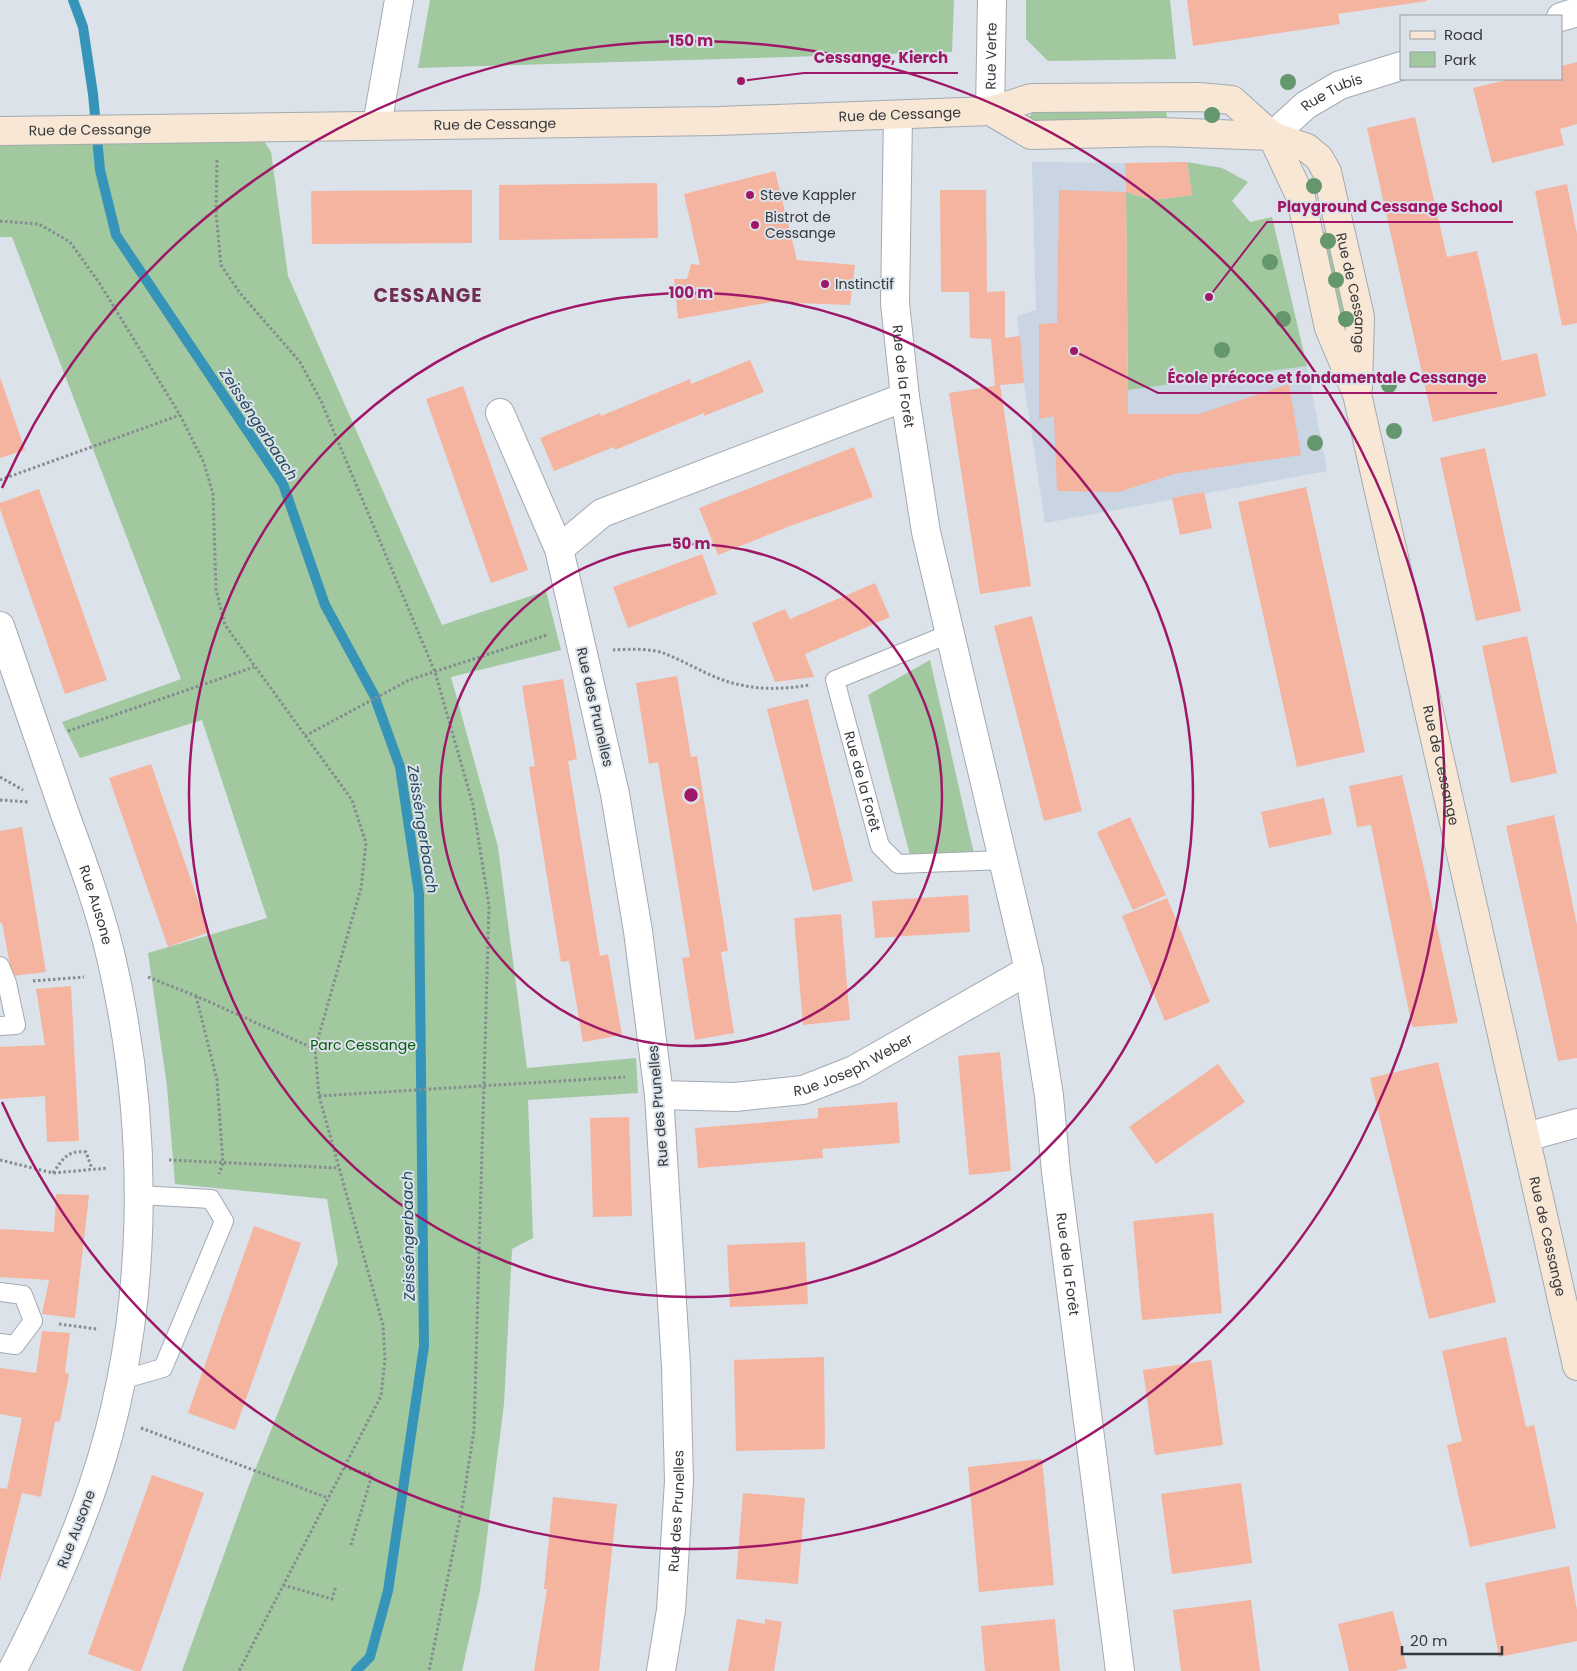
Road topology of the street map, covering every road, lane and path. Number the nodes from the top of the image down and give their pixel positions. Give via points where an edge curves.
1 (399, 0) edge
2 (992, 0) edge
3 (1577, 12) edge
4 (1562, 17) edge
5 (1400, 66) edge
6 (990, 111) junction
7 (898, 116) junction
8 (377, 126) junction
9 (0, 131) edge
10 (1272, 136) junction
11 (217, 158) dead end
12 (0, 221) edge
13 (905, 397) junction
14 (500, 413) dead end
15 (180, 415) junction
16 (0, 480) edge
17 (559, 549) junction
18 (0, 626) edge
19 (551, 634) dead end
20 (949, 634) junction
21 (610, 651) dead end
22 (254, 667) junction
23 (435, 672) junction
24 (834, 680) junction
25 (62, 734) dead end
26 (305, 736) junction
27 (0, 777) edge
28 (28, 792) dead end
29 (0, 800) edge
30 (32, 802) dead end
31 (1004, 860) junction
32 (0, 966) edge
33 (1029, 970) junction
34 (146, 976) dead end
35 (69, 978) dead end
36 (7, 983) junction
37 (196, 996) junction
38 (0, 1026) edge
39 (315, 1049) junction
40 (632, 1077) dead end
41 (485, 1086) junction
42 (659, 1095) junction
43 (319, 1096) junction
44 (1577, 1123) edge
45 (1526, 1137) junction
46 (0, 1160) edge
47 (161, 1160) dead end
48 (223, 1163) junction
49 (110, 1168) dead end
50 (339, 1168) junction
51 (92, 1170) junction
52 (53, 1173) junction
53 (139, 1195) junction
54 (0, 1292) edge
55 (74, 1326) dead end
56 (98, 1329) dead end
57 (0, 1343) edge
58 (1577, 1366) edge
59 (120, 1380) junction
60 (134, 1425) dead end
61 (344, 1468) junction
62 (328, 1498) junction
63 (351, 1545) dead end
64 (283, 1585) junction
65 (336, 1586) dead end
66 (12, 1671) edge
67 (239, 1671) edge
68 (428, 1671) edge
69 (661, 1671) edge
70 (1120, 1671) edge

1 - 8 street
2 - 6 street, Rue Verte
3 - 4 street
5 - 10 street, Rue Tubis via 1340,85 1306,105
6 - 7 main road, Rue de Cessange
6 - 10 main road via 1031,135 1160,132
6 - 10 main road, Rue de Cessange via 1031,98 1199,96 1232,100
7 - 8 main road, Rue de Cessange
7 - 13 street, Rue de la Forêt via 895,303
8 - 9 main road, Rue de Cessange
10 - 45 main road, Rue de Cessange via 1301,198 1328,328 1357,394
11 - 23 path via 216,213 221,265 240,293 300,362 386,550
12 - 15 path via 39,224 70,242 100,284
13 - 17 street via 602,514
13 - 20 street, Rue de la Forêt via 926,532
14 - 17 street, Rue des Prunelles
15 - 16 path
15 - 22 path via 204,463 214,494 216,590 225,625
17 - 42 street, Rue des Prunelles via 615,794 638,931
18 - 53 street, Rue Ausone via 97,904 111,956 131,1060 137,1114
19 - 23 path
20 - 24 lane
20 - 31 street, Rue de la Forêt
21 - 24 path via 626,649 664,653 700,671 740,685 783,689
22 - 25 path
22 - 26 path
23 - 26 path via 409,680
23 - 41 path via 473,805 489,906
24 - 31 lane, Rue de la Forêt via 880,846 898,864
26 - 39 path via 352,800 366,843 361,888
27 - 28 path
29 - 30 path
31 - 33 street, Rue de la Forêt
32 - 36 lane
33 - 42 street, Rue Joseph Weber via 854,1070 802,1090 735,1097
33 - 70 street, Rue de la Forêt via 1049,1096
34 - 37 path
35 - 36 path
36 - 38 lane via 16,1025
37 - 39 path
37 - 48 path via 217,1080
39 - 43 path
40 - 41 path
41 - 43 path
41 - 68 path via 474,1430 463,1502
42 - 69 street, Rue des Prunelles via 680,1481 672,1610
43 - 50 path
44 - 45 street
45 - 58 main road, Rue de Cessange
46 - 52 path
47 - 48 path
48 - 50 path
49 - 51 path
50 - 61 path via 383,1325 385,1359 381,1396
51 - 52 path
51 - 52 path via 86,1152 76,1151 67,1153
53 - 59 street, Rue Ausone via 136,1274
53 - 59 lane via 211,1199 224,1221 163,1368
54 - 57 lane via 23,1295 34,1321 15,1345
55 - 56 path
59 - 66 street, Rue Ausone via 94,1484 76,1534
60 - 62 path
61 - 62 path
61 - 63 path via 372,1476
62 - 64 path
64 - 65 path via 332,1599
64 - 67 path

